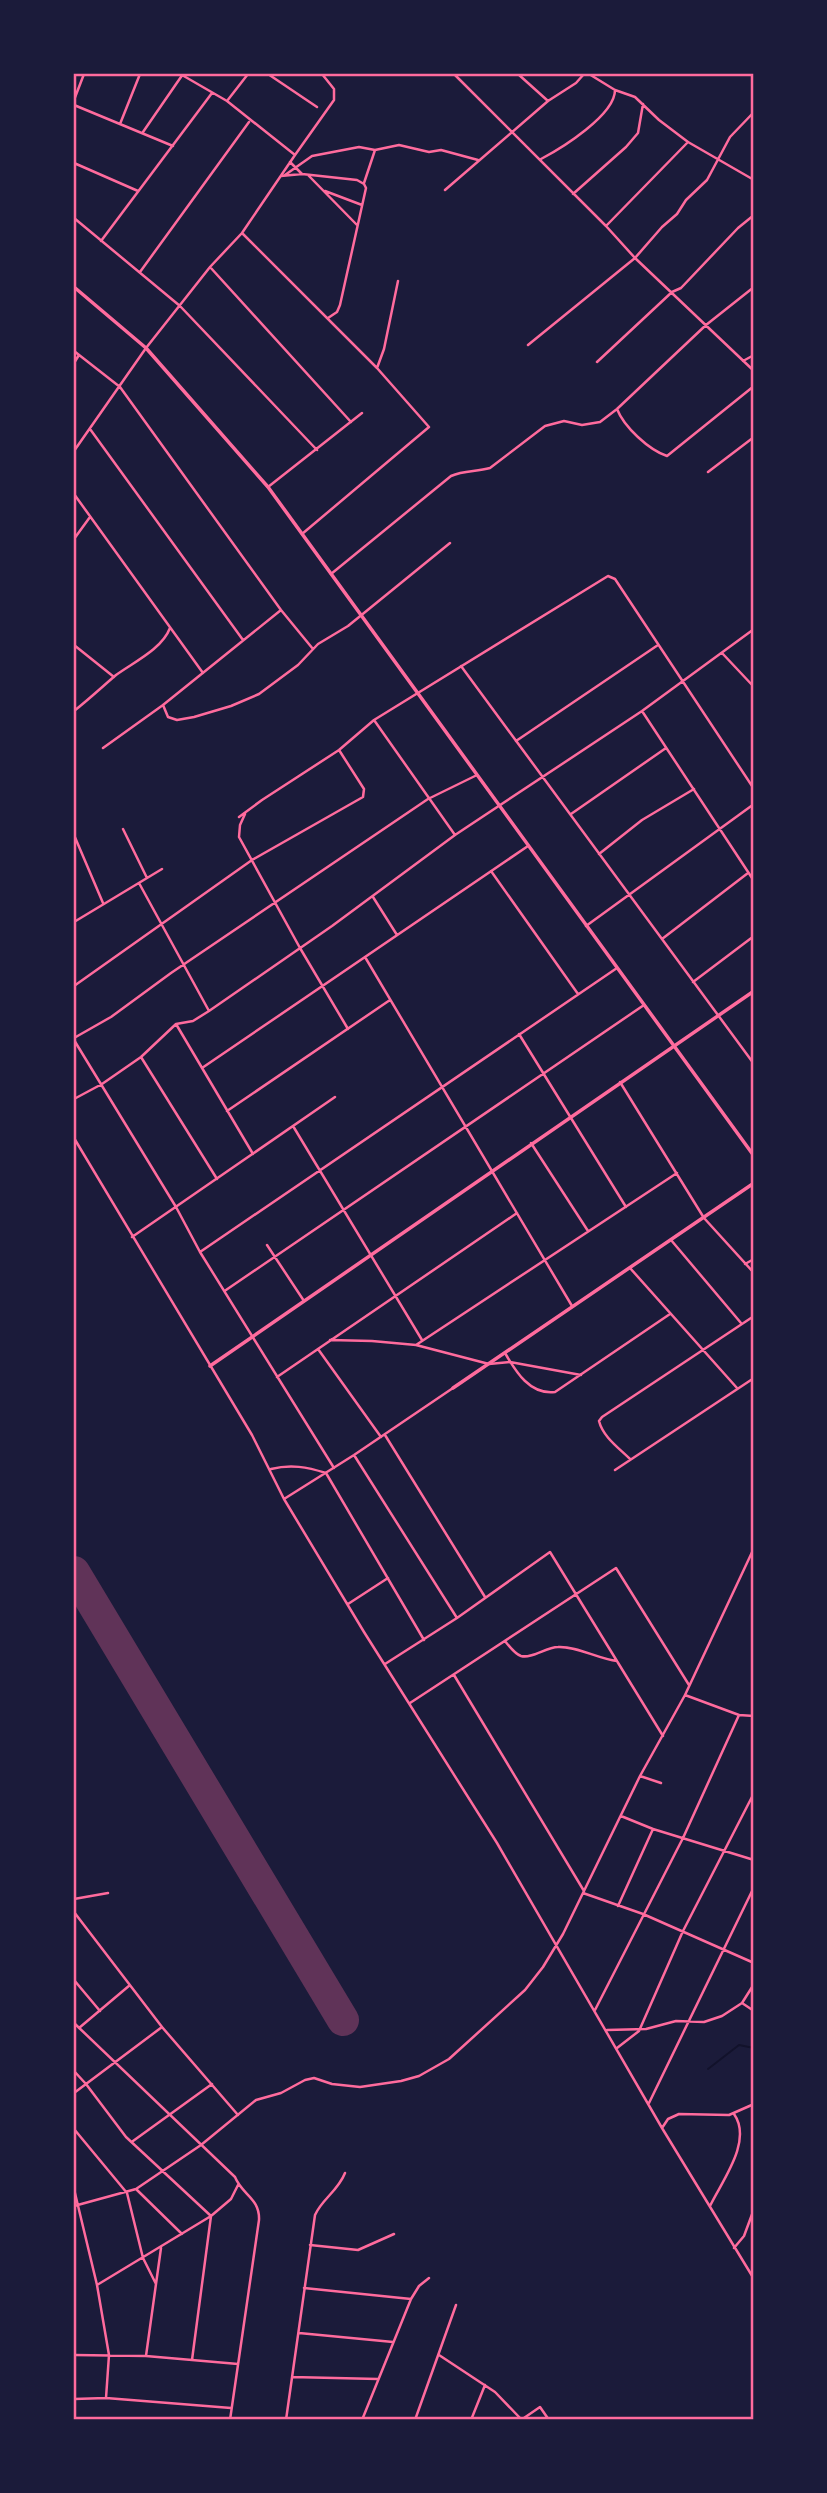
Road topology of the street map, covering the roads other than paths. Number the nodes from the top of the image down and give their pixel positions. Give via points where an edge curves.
1 (84, 74) edge
2 (140, 74) edge
3 (182, 74) edge
4 (247, 74) edge
5 (268, 74) edge
6 (322, 74) edge
7 (454, 74) edge
8 (518, 74) edge
9 (584, 74) edge
10 (589, 74) edge
11 (615, 90) junction
12 (212, 93) junction
13 (227, 101) junction
14 (548, 101) junction
15 (74, 103) edge
16 (643, 104) junction
17 (317, 107) dead end
18 (754, 112) edge
19 (250, 121) junction
20 (120, 124) junction
21 (143, 132) junction
22 (513, 133) junction
23 (688, 142) junction
24 (173, 146) junction
25 (375, 150) junction
26 (295, 155) junction
27 (540, 159) junction
28 (717, 159) junction
29 (478, 160) junction
30 (290, 162) junction
31 (74, 163) edge
32 (294, 166) junction
33 (302, 174) junction
34 (307, 175) junction
35 (282, 176) junction
36 (754, 180) edge
37 (364, 184) junction
38 (322, 190) junction
39 (445, 190) dead end
40 (139, 191) junction
41 (573, 194) junction
42 (362, 205) junction
43 (754, 215) edge
44 (74, 218) edge
45 (357, 225) junction
46 (606, 226) junction
47 (242, 233) junction
48 (101, 240) junction
49 (635, 258) junction
50 (210, 267) junction
51 (140, 272) junction
52 (398, 281) dead end
53 (74, 287) edge
54 (754, 287) edge
55 (672, 292) junction
56 (180, 306) junction
57 (328, 318) junction
58 (706, 326) junction
59 (528, 345) dead end
60 (146, 348) junction
61 (74, 351) edge
62 (79, 355) junction
63 (754, 355) edge
64 (743, 361) junction
65 (597, 362) dead end
66 (74, 363) edge
67 (377, 368) junction
68 (754, 372) edge
69 (754, 386) edge
70 (120, 387) junction
71 (617, 409) junction
72 (362, 413) dead end
73 (351, 422) junction
74 (90, 429) junction
75 (754, 437) edge
76 (317, 450) junction
77 (74, 451) edge
78 (708, 472) dead end
79 (268, 487) junction
80 (74, 494) edge
81 (90, 517) junction
82 (302, 534) junction
83 (74, 539) edge
84 (450, 542) dead end
85 (331, 574) junction
86 (281, 610) junction
87 (361, 615) junction
88 (170, 628) junction
89 (754, 629) edge
90 (243, 640) junction
91 (74, 645) edge
92 (659, 645) junction
93 (313, 649) junction
94 (722, 653) junction
95 (461, 666) junction
96 (204, 674) junction
97 (114, 677) junction
98 (683, 681) junction
99 (754, 687) edge
100 (417, 693) junction
101 (163, 705) junction
102 (74, 711) edge
103 (642, 711) junction
104 (374, 720) junction
105 (516, 741) junction
106 (103, 748) dead end
107 (666, 748) junction
108 (339, 750) junction
109 (477, 775) junction
110 (542, 777) junction
111 (694, 789) junction
112 (754, 789) edge
113 (428, 799) junction
114 (754, 804) edge
115 (500, 806) junction
116 (246, 813) junction
117 (570, 815) junction
118 (239, 817) dead end
119 (123, 829) dead end
120 (718, 829) junction
121 (74, 835) edge
122 (455, 835) junction
123 (528, 846) junction
124 (599, 854) junction
125 (253, 860) junction
126 (162, 869) dead end
127 (491, 872) junction
128 (748, 873) junction
129 (147, 878) junction
130 (754, 881) edge
131 (139, 883) junction
132 (628, 894) junction
133 (373, 897) junction
134 (103, 903) junction
135 (275, 904) junction
136 (74, 922) edge
137 (160, 924) junction
138 (586, 926) junction
139 (397, 935) junction
140 (754, 936) edge
141 (662, 939) junction
142 (300, 948) junction
143 (365, 957) junction
144 (183, 964) junction
145 (617, 968) junction
146 (693, 982) junction
147 (74, 986) edge
148 (322, 986) junction
149 (754, 990) edge
150 (578, 994) junction
151 (390, 1000) junction
152 (643, 1005) junction
153 (209, 1011) junction
154 (717, 1015) junction
155 (176, 1024) junction
156 (348, 1029) junction
157 (519, 1034) junction
158 (74, 1039) edge
159 (673, 1045) junction
160 (141, 1057) junction
161 (753, 1063) edge
162 (202, 1068) junction
163 (543, 1073) junction
164 (620, 1082) junction
165 (102, 1084) junction
166 (442, 1087) junction
167 (335, 1097) dead end
168 (74, 1099) edge
169 (227, 1111) junction
170 (570, 1116) junction
171 (293, 1126) junction
172 (465, 1126) junction
173 (74, 1138) edge
174 (531, 1143) junction
175 (253, 1154) junction
176 (754, 1156) edge
177 (320, 1170) junction
178 (492, 1170) junction
179 (677, 1173) junction
180 (217, 1179) junction
181 (754, 1183) edge
182 (176, 1207) junction
183 (626, 1207) junction
184 (344, 1210) junction
185 (517, 1213) junction
186 (704, 1217) junction
187 (589, 1231) junction
188 (132, 1237) junction
189 (671, 1240) junction
190 (267, 1245) dead end
191 (200, 1252) junction
192 (371, 1255) junction
193 (275, 1256) junction
194 (754, 1259) edge
195 (545, 1260) junction
196 (745, 1264) junction
197 (630, 1268) junction
198 (754, 1273) edge
199 (226, 1290) junction
200 (396, 1296) junction
201 (304, 1301) junction
202 (573, 1307) junction
203 (670, 1314) junction
204 (754, 1316) edge
205 (741, 1324) junction
206 (254, 1336) junction
207 (330, 1340) junction
208 (422, 1340) junction
209 (416, 1345) junction
210 (318, 1349) junction
211 (702, 1349) junction
212 (505, 1353) junction
213 (510, 1363) junction
214 (489, 1364) junction
215 (210, 1366) junction
216 (581, 1375) junction
217 (277, 1377) junction
218 (754, 1378) edge
219 (453, 1388) joint
220 (737, 1388) junction
221 (383, 1436) junction
222 (354, 1455) junction
223 (630, 1459) junction
224 (334, 1468) junction
225 (271, 1469) junction
226 (615, 1470) dead end
227 (326, 1473) junction
228 (284, 1499) junction
229 (754, 1548) edge
230 (388, 1578) junction
231 (576, 1594) junction
232 (485, 1597) junction
233 (348, 1604) junction
234 (457, 1618) junction
235 (424, 1640) junction
236 (505, 1641) junction
237 (617, 1661) junction
238 (385, 1664) junction
239 (454, 1674) junction
240 (689, 1685) junction
241 (685, 1695) junction
242 (410, 1703) junction
243 (739, 1714) junction
244 (754, 1716) edge
245 (663, 1736) junction
246 (640, 1776) junction
247 (661, 1783) dead end
248 (754, 1793) edge
249 (621, 1816) junction
250 (653, 1829) junction
251 (683, 1838) junction
252 (724, 1852) junction
253 (754, 1860) edge
254 (754, 1887) edge
255 (584, 1892) junction
256 (108, 1893) dead end
257 (74, 1899) edge
258 (618, 1906) junction
259 (74, 1912) edge
260 (643, 1914) junction
261 (683, 1931) junction
262 (557, 1944) junction
263 (723, 1949) junction
264 (754, 1963) edge
265 (74, 1980) edge
266 (131, 1984) junction
267 (754, 1984) edge
268 (742, 2003) junction
269 (595, 2010) junction
270 (100, 2011) junction
271 (754, 2011) edge
272 (687, 2021) junction
273 (74, 2023) edge
274 (162, 2027) junction
275 (79, 2028) junction
276 (640, 2029) junction
277 (607, 2030) junction
278 (617, 2048) junction
279 (116, 2063) junction
280 (74, 2071) edge
281 (86, 2084) junction
282 (212, 2084) junction
283 (74, 2093) edge
284 (649, 2103) junction
285 (754, 2104) edge
286 (734, 2113) junction
287 (168, 2114) junction
288 (238, 2115) junction
289 (662, 2128) junction
290 (74, 2129) edge
291 (132, 2142) junction
292 (201, 2145) junction
293 (164, 2171) junction
294 (345, 2174) dead end
295 (238, 2185) junction
296 (74, 2189) edge
297 (136, 2189) junction
298 (127, 2193) junction
299 (75, 2205) edge
300 (710, 2206) junction
301 (754, 2209) edge
302 (211, 2216) junction
303 (182, 2234) junction
304 (394, 2234) dead end
305 (310, 2245) junction
306 (162, 2247) junction
307 (734, 2248) junction
308 (143, 2258) junction
309 (429, 2278) dead end
310 (754, 2279) edge
311 (156, 2284) junction
312 (97, 2285) junction
313 (304, 2288) junction
314 (411, 2299) junction
315 (456, 2305) dead end
316 (299, 2333) junction
317 (393, 2342) junction
318 (74, 2355) edge
319 (109, 2355) junction
320 (439, 2355) junction
321 (146, 2356) junction
322 (192, 2360) junction
323 (239, 2364) junction
324 (292, 2376) junction
325 (378, 2379) junction
326 (485, 2385) junction
327 (106, 2398) junction
328 (74, 2399) edge
329 (232, 2408) junction
330 (521, 2419) edge
331 (230, 2420) edge
332 (286, 2420) edge
333 (362, 2420) edge
334 (415, 2420) edge
335 (471, 2420) edge
336 (549, 2420) edge

1 - 15 street
2 - 20 street
3 - 12 street
3 - 21 street
4 - 13 street
5 - 17 street
6 - 26 street via 334,89 334,100
7 - 22 street
8 - 14 street
9 - 14 street
10 - 11 street
11 - 16 street
11 - 27 street via 615,99 601,117
12 - 13 street
12 - 24 street
13 - 19 street
14 - 22 street
15 - 20 street
16 - 23 street
16 - 41 street via 638,133
18 - 28 street via 744,119
19 - 26 street
19 - 51 street
20 - 21 street
21 - 24 street
22 - 27 street
22 - 29 street
23 - 28 street
23 - 46 street
24 - 40 street
25 - 29 street via 399,145
25 - 32 street via 341,149
25 - 37 street
26 - 30 street
27 - 41 street
28 - 36 street
28 - 49 street via 707,180
29 - 39 street
30 - 32 street
30 - 35 street
31 - 40 street
32 - 33 street
32 - 35 street
33 - 34 street
33 - 35 street
34 - 37 street
34 - 38 street
35 - 47 street
37 - 42 street
38 - 42 street
38 - 45 street
40 - 48 street
41 - 46 street
42 - 45 street
43 - 55 street
44 - 48 street
45 - 57 street via 340,305
46 - 49 street
47 - 50 street
47 - 57 street
48 - 51 street
49 - 55 street
49 - 59 street
50 - 56 street
50 - 73 street
51 - 56 street
52 - 67 street
53 - 60 street
54 - 58 street
55 - 58 street
55 - 65 street
56 - 60 street
56 - 76 street
57 - 67 street
58 - 64 street
58 - 71 street
60 - 70 street
60 - 79 street
61 - 62 street
62 - 66 street
62 - 70 street
63 - 64 street
64 - 68 street
67 - 82 street via 429,427
69 - 71 street via 667,456 639,436
70 - 74 street
70 - 86 street
71 - 85 street via 593,424 564,421 545,426 490,468 451,476
72 - 73 street
73 - 76 street
74 - 77 street
74 - 90 street
75 - 78 street
76 - 79 street
79 - 82 street
80 - 81 street
81 - 83 street
81 - 88 street
82 - 85 street
84 - 87 street
85 - 87 street
86 - 90 street
86 - 93 street
87 - 93 street
87 - 100 street
88 - 96 street
88 - 97 street via 153,649
89 - 94 street
90 - 96 street
91 - 97 street
92 - 95 street via 615,579 608,576
92 - 98 street
92 - 105 street
93 - 101 street via 259,694 232,706 177,719 168,717
94 - 98 street
94 - 99 street
95 - 100 street
95 - 105 street
96 - 101 street
97 - 102 street
98 - 103 street
98 - 112 street
100 - 104 street
100 - 109 street
101 - 106 street
103 - 107 street
103 - 110 street
104 - 108 street
104 - 113 street
105 - 110 street
107 - 111 street
107 - 117 street
108 - 116 street
108 - 125 street via 364,789 363,797
109 - 113 street
109 - 115 street
110 - 115 street
110 - 117 street
111 - 120 street
111 - 124 street via 642,820
113 - 122 street
113 - 135 street
114 - 120 street
115 - 122 street
115 - 123 street
116 - 118 street
116 - 125 street via 239,837
117 - 124 street
119 - 129 street
120 - 128 street
120 - 132 street
121 - 134 street
122 - 133 street
123 - 127 street
123 - 138 street
124 - 132 street
125 - 135 street
125 - 137 street
126 - 129 street
127 - 139 street
127 - 150 street
128 - 130 street
128 - 141 street
129 - 131 street
131 - 134 street
131 - 137 street
132 - 138 street
132 - 141 street
133 - 139 street
133 - 142 street
134 - 136 street
135 - 142 street
135 - 144 street
137 - 144 street
137 - 147 street
138 - 145 street
139 - 143 street
140 - 146 street
141 - 146 street
142 - 148 street
142 - 153 street
143 - 148 street
143 - 151 street
144 - 153 street
144 - 158 street
145 - 150 street
145 - 152 street
146 - 154 street
148 - 156 street
148 - 162 street
149 - 154 street
150 - 157 street
151 - 156 street
151 - 166 street
152 - 159 street
152 - 163 street
153 - 155 street
154 - 159 street
154 - 161 street
155 - 160 street
155 - 162 street
156 - 169 street
157 - 163 street
157 - 166 street
158 - 165 street
159 - 164 street
159 - 176 street
160 - 165 street
160 - 180 street
162 - 169 street
163 - 170 street
163 - 172 street
164 - 170 street
164 - 179 street
165 - 168 street
165 - 182 street
166 - 172 street
166 - 177 street
167 - 171 street
169 - 175 street
170 - 174 street
170 - 183 street
171 - 175 street
171 - 177 street
172 - 178 street
172 - 184 street
173 - 188 street
174 - 178 street
174 - 187 street
175 - 180 street
177 - 184 street
177 - 191 street
178 - 185 street
178 - 192 street
179 - 183 street
179 - 186 street
180 - 182 street
181 - 186 street
182 - 188 street
182 - 191 street
183 - 187 street
184 - 192 street
184 - 193 street
185 - 195 street
185 - 200 street
186 - 189 street
186 - 196 street
187 - 195 street
188 - 215 street
189 - 197 street
189 - 205 street
190 - 193 street
191 - 199 street
192 - 200 street
192 - 201 street
193 - 199 street
193 - 201 street
194 - 196 street
195 - 202 street
195 - 208 street
196 - 198 street
197 - 202 street
197 - 203 street
199 - 206 street
200 - 207 street
200 - 208 street
201 - 206 street
202 - 212 street
203 - 211 street
203 - 216 street
204 - 205 street
205 - 211 street
206 - 215 street
206 - 217 street
207 - 209 street
207 - 210 street
208 - 209 street
209 - 214 street
210 - 217 street
210 - 221 street
211 - 220 street
211 - 223 street via 599,1422 607,1437
212 - 213 street
212 - 214 street
213 - 214 street
213 - 216 street
213 - 216 street via 527,1383 548,1393
214 - 219 street
215 - 225 street
217 - 224 street
218 - 220 street
219 - 221 street
220 - 223 street
221 - 222 street
221 - 232 street
222 - 224 street
222 - 234 street
223 - 226 street
224 - 227 street
225 - 227 street via 287,1465
225 - 228 street
227 - 228 street
227 - 230 street
228 - 233 street
229 - 240 street
230 - 233 street
230 - 235 street
231 - 232 street via 550,1552
231 - 236 street
231 - 237 street
231 - 240 street via 616,1568
232 - 234 street
233 - 238 street
234 - 235 street
235 - 238 street
236 - 237 street via 519,1656 568,1647
236 - 239 street
237 - 245 street
238 - 242 street
239 - 242 street
239 - 255 street
240 - 241 street
241 - 243 street
241 - 245 street
242 - 262 street
243 - 244 street
243 - 251 street
245 - 246 street
246 - 247 street
246 - 249 street
248 - 252 street
249 - 250 street
249 - 255 street
250 - 251 street
250 - 258 street
251 - 252 street
251 - 260 street
252 - 253 street
252 - 261 street
254 - 263 street
255 - 258 street
255 - 262 street
256 - 257 street
258 - 260 street
259 - 266 street
260 - 261 street
260 - 269 street
261 - 263 street
261 - 276 street
262 - 269 street
262 - 288 street via 525,1990 436,2067 379,2085 344,2086 311,2078 256,2100
263 - 264 street
263 - 272 street
265 - 270 street
266 - 270 street
266 - 274 street
267 - 268 street
268 - 271 street
268 - 272 street via 704,2022
269 - 277 street
270 - 275 street
272 - 276 street
272 - 284 street
273 - 275 street
274 - 279 street
274 - 282 street
275 - 279 street
276 - 277 street
276 - 278 street
277 - 278 street
278 - 284 street
279 - 281 street
279 - 287 street
280 - 281 street
281 - 283 street
281 - 291 street
282 - 287 street
282 - 288 street
284 - 289 street
285 - 286 street
286 - 289 street via 679,2114
286 - 300 street via 739,2125 738,2147
287 - 291 street
287 - 292 street
288 - 292 street
289 - 300 street
290 - 298 street
291 - 293 street
292 - 293 street
292 - 295 street
293 - 297 street
293 - 302 street
294 - 305 street via 318,2209
295 - 302 street via 231,2199
295 - 323 street via 260,2211
296 - 299 street
297 - 298 street
297 - 303 street
298 - 299 street
298 - 308 street
299 - 312 street
300 - 307 street
301 - 307 street
302 - 303 street
302 - 322 street
303 - 306 street
304 - 305 street via 358,2250
305 - 313 street
306 - 308 street
306 - 311 street
307 - 310 street
308 - 311 street
308 - 312 street
309 - 314 street
311 - 321 street
312 - 319 street
313 - 314 street
313 - 316 street
314 - 317 street
315 - 320 street
316 - 317 street
316 - 324 street
317 - 325 street
318 - 319 street
319 - 321 street
319 - 327 street
320 - 326 street
320 - 334 street
321 - 322 street
322 - 323 street
323 - 329 street
324 - 325 street
324 - 332 street
325 - 333 street
326 - 330 street
326 - 335 street
327 - 328 street
327 - 329 street
329 - 331 street
330 - 336 street via 540,2407

